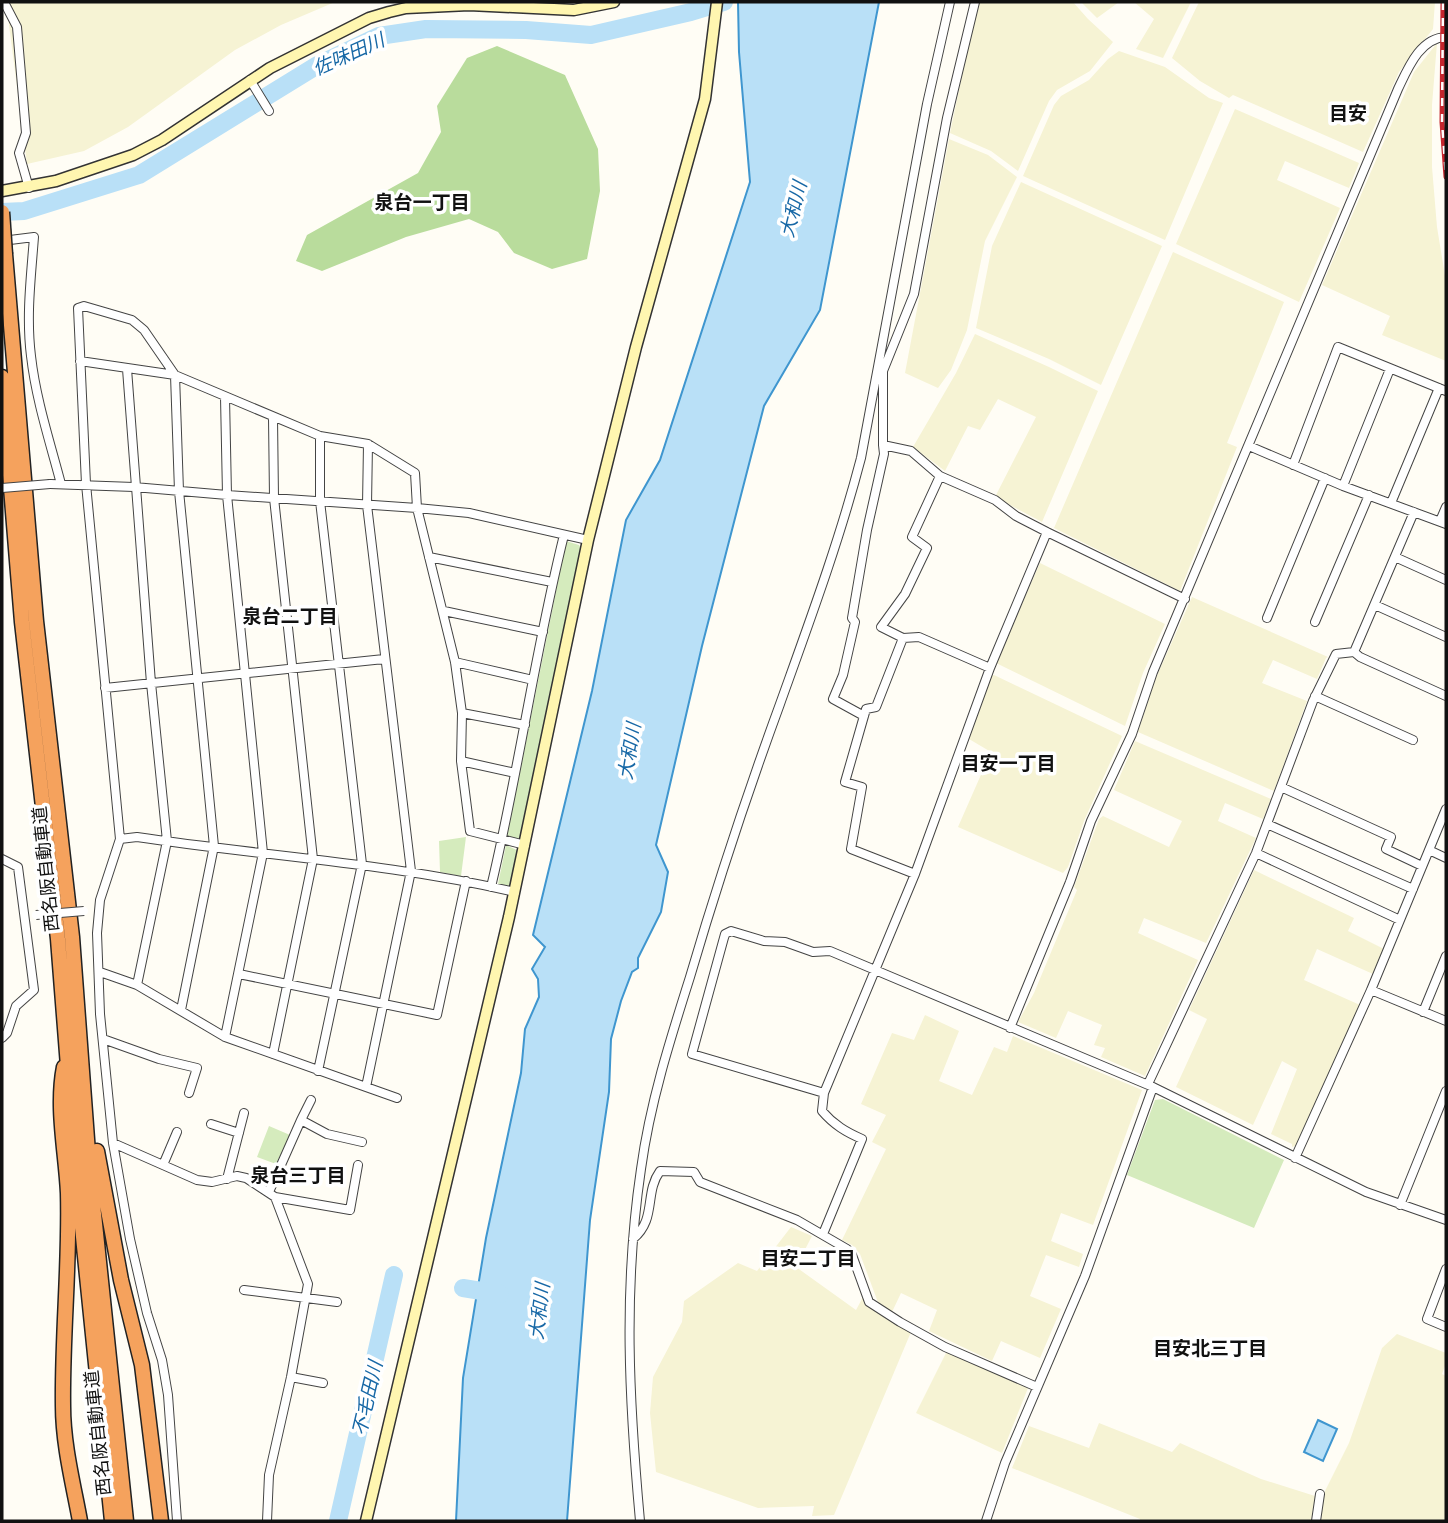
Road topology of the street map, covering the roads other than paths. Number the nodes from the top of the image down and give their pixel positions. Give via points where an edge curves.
1 (614, 2) edge
2 (717, 2) edge
3 (950, 2) edge
4 (975, 2) edge
5 (5, 4) dead end
6 (1446, 37) edge
7 (252, 83) junction
8 (269, 111) dead end
9 (29, 188) junction
10 (2, 191) edge
11 (2, 212) edge
12 (4, 248) edge
13 (80, 361) junction
14 (127, 369) junction
15 (1390, 369) junction
16 (880, 370) junction
17 (175, 376) junction
18 (2, 377) edge
19 (1443, 390) edge
20 (225, 397) junction
21 (273, 418) junction
22 (320, 436) junction
23 (368, 444) junction
24 (883, 445) junction
25 (1249, 446) junction
26 (1293, 465) junction
27 (940, 476) junction
28 (1325, 478) junction
29 (61, 484) junction
30 (86, 484) junction
31 (134, 486) junction
32 (1343, 486) junction
33 (2, 488) edge
34 (179, 491) junction
35 (228, 495) junction
36 (1369, 495) junction
37 (274, 498) junction
38 (320, 501) junction
39 (1391, 503) junction
40 (367, 505) junction
41 (1446, 507) edge
42 (417, 508) junction
43 (1414, 512) junction
44 (1443, 523) edge
45 (1047, 532) junction
46 (564, 535) junction
47 (587, 540) junction
48 (429, 557) junction
49 (1395, 557) junction
50 (1446, 580) edge
51 (552, 582) junction
52 (1185, 599) junction
53 (1375, 605) junction
54 (444, 611) junction
55 (1267, 618) dead end
56 (1315, 622) dead end
57 (543, 632) junction
58 (1446, 637) edge
59 (903, 638) junction
60 (1354, 652) junction
61 (384, 659) junction
62 (456, 662) junction
63 (339, 664) junction
64 (990, 668) junction
65 (292, 670) junction
66 (245, 673) junction
67 (199, 680) junction
68 (533, 680) junction
69 (150, 683) junction
70 (105, 688) junction
71 (1315, 696) junction
72 (1446, 696) edge
73 (462, 713) junction
74 (864, 716) junction
75 (525, 725) junction
76 (1413, 740) dead end
77 (461, 761) junction
78 (515, 773) junction
79 (1281, 787) junction
80 (1446, 809) edge
81 (1267, 824) junction
82 (120, 839) junction
83 (502, 840) junction
84 (167, 841) junction
85 (525, 845) junction
86 (214, 846) junction
87 (1429, 850) junction
88 (263, 853) junction
89 (1256, 853) junction
90 (1446, 858) edge
91 (2, 859) edge
92 (313, 859) junction
93 (362, 864) junction
94 (1422, 866) junction
95 (411, 871) junction
96 (915, 874) junction
97 (466, 881) junction
98 (491, 887) junction
99 (1413, 889) junction
100 (515, 892) junction
101 (99, 911) junction
102 (31, 916) junction
103 (1400, 920) junction
104 (1446, 956) edge
105 (876, 970) junction
106 (100, 972) junction
107 (239, 974) junction
108 (287, 984) junction
109 (137, 985) junction
110 (1371, 990) junction
111 (334, 994) junction
112 (384, 1005) junction
113 (181, 1010) junction
114 (1423, 1012) junction
115 (1446, 1021) edge
116 (1010, 1028) junction
117 (225, 1037) junction
118 (2, 1038) edge
119 (103, 1039) junction
120 (74, 1047) junction
121 (273, 1054) junction
122 (318, 1071) junction
123 (1151, 1085) junction
124 (366, 1087) junction
125 (1446, 1091) edge
126 (190, 1093) dead end
127 (824, 1093) junction
128 (397, 1098) dead end
129 (311, 1100) dead end
130 (244, 1113) dead end
131 (301, 1121) junction
132 (211, 1124) dead end
133 (177, 1132) dead end
134 (239, 1133) junction
135 (362, 1142) dead end
136 (113, 1143) junction
137 (1295, 1158) junction
138 (163, 1165) junction
139 (358, 1166) dead end
140 (227, 1179) junction
141 (272, 1195) junction
142 (1399, 1205) junction
143 (1446, 1220) edge
144 (823, 1234) junction
145 (632, 1239) junction
146 (1446, 1273) edge
147 (244, 1290) dead end
148 (306, 1298) junction
149 (337, 1302) dead end
150 (1446, 1327) edge
151 (291, 1377) junction
152 (323, 1383) dead end
153 (1037, 1387) junction
154 (1320, 1494) dead end
155 (80, 1521) edge
156 (112, 1521) edge
157 (126, 1521) edge
158 (161, 1521) edge
159 (177, 1521) edge
160 (267, 1521) edge
161 (366, 1521) edge
162 (640, 1521) edge
163 (986, 1521) edge
164 (1316, 1521) edge

1 - 7 street via 574,10 469,5 388,12
2 - 47 street via 701,116
3 - 16 street via 927,104
4 - 16 street via 947,118 914,294
5 - 9 street via 17,27 26,133 19,153
6 - 25 street via 1430,39 1402,80
7 - 8 street
7 - 9 street via 140,152
9 - 10 street
11 - 12 highway, 西名阪自動車道, bridge
12 - 29 street via 34,237 28,307 31,357
12 - 120 highway, 西名阪自動車道 via 35,608 72,937
13 - 14 street
13 - 17 street via 78,308 84,306 132,320
13 - 30 street
14 - 17 street
14 - 31 street
15 - 19 street
15 - 26 street via 1338,347
15 - 32 street
16 - 24 street
16 - 145 street via 837,544 746,799 663,1065 641,1168
17 - 20 street
17 - 34 street
18 - 120 highway, 西名阪自動車道 via 21,609
19 - 39 street
20 - 21 street
20 - 35 street
21 - 22 street
21 - 37 street
22 - 23 street
22 - 38 street
23 - 40 street
23 - 42 street via 415,473
24 - 27 street via 911,451
24 - 74 street via 856,591 855,622 844,675 832,699
25 - 26 street
25 - 52 street
26 - 28 street
27 - 45 street via 995,500
27 - 59 street via 912,537 927,548 905,594 881,627
28 - 32 street
28 - 55 street
29 - 30 street
29 - 33 street, bridge
30 - 31 street
30 - 70 street
31 - 34 street
31 - 69 street
32 - 36 street
34 - 35 street
34 - 67 street
35 - 37 street
35 - 66 street
36 - 39 street
36 - 56 street
37 - 38 street
37 - 65 street
38 - 40 street
38 - 63 street
39 - 43 street
40 - 42 street
40 - 61 street
41 - 44 street
42 - 46 street via 469,513
42 - 48 street
43 - 44 street
43 - 49 street
45 - 52 street
45 - 64 street
46 - 47 street
46 - 51 street
47 - 85 street
48 - 51 street
48 - 54 street
49 - 50 street
49 - 53 street
51 - 57 street
52 - 116 street
53 - 58 street
53 - 60 street
54 - 57 street
54 - 62 street
57 - 68 street
59 - 64 street via 919,636
59 - 74 street via 876,707 866,709
60 - 71 street via 1336,654
60 - 72 street
61 - 63 street
61 - 95 street
62 - 68 street
62 - 73 street
63 - 65 street
63 - 93 street
64 - 96 street
65 - 66 street
65 - 92 street
66 - 67 street
66 - 88 street
67 - 69 street
67 - 86 street
68 - 75 street
69 - 70 street
69 - 84 street
70 - 82 street
71 - 76 street
71 - 79 street
73 - 75 street
73 - 77 street
74 - 96 street via 845,782 862,787 851,849
75 - 78 street
77 - 78 street
77 - 83 street via 470,831
78 - 83 street
79 - 81 street
79 - 94 street via 1391,836 1386,849
80 - 87 street
81 - 89 street
81 - 99 street
82 - 84 street
82 - 101 street
83 - 85 street
83 - 98 street
84 - 86 street
84 - 109 street
85 - 100 street
86 - 88 street
86 - 113 street
87 - 90 street
87 - 94 street
88 - 92 street
88 - 107 street
89 - 103 street
89 - 123 street
91 - 102 street via 18,867
92 - 93 street
92 - 108 street
93 - 95 street
93 - 111 street
94 - 99 street
95 - 97 street
95 - 112 street
96 - 105 street
97 - 98 street
97 - 112 street via 437,1015
98 - 100 street
99 - 103 street
100 - 161 street
101 - 102 street, bridge
101 - 106 street
102 - 118 street via 34,990 16,1006
103 - 110 street
104 - 114 street
105 - 116 street
105 - 127 street
105 - 127 street via 830,951 813,952 731,930 725,934 692,1054
106 - 109 street
106 - 119 street
107 - 108 street
107 - 117 street
108 - 111 street
108 - 121 street
109 - 113 street
110 - 114 street
110 - 137 street
111 - 112 street
111 - 122 street
112 - 124 street
113 - 117 street
114 - 115 street
116 - 123 street
117 - 121 street
119 - 126 street via 197,1068
119 - 136 street
120 - 155 highway via 60,1086 68,1193 63,1408
120 - 156 highway, 西名阪自動車道 via 81,1218
120 - 157 highway, 西名阪自動車道
120 - 158 highway via 85,1060 98,1161 142,1366
121 - 122 street
122 - 124 street
123 - 137 street
123 - 153 street via 1085,1276
124 - 128 street
125 - 142 street
127 - 144 street via 822,1111 830,1121 862,1139
129 - 131 street
130 - 134 street
131 - 135 street via 327,1134
131 - 141 street
132 - 134 street
133 - 138 street
134 - 140 street
136 - 138 street
136 - 159 street via 138,1277 166,1383
137 - 142 street
138 - 140 street via 197,1180
139 - 141 street via 350,1210
140 - 141 street via 246,1178
141 - 148 street via 308,1284
142 - 143 street
144 - 145 street via 700,1182 694,1172 660,1171 654,1179 648,1220
144 - 153 street via 852,1255 869,1302 945,1347
145 - 162 street via 630,1385
146 - 150 street via 1427,1319
147 - 148 street
148 - 149 street
148 - 151 street
151 - 152 street
151 - 160 street via 269,1475
153 - 163 street
154 - 164 street

